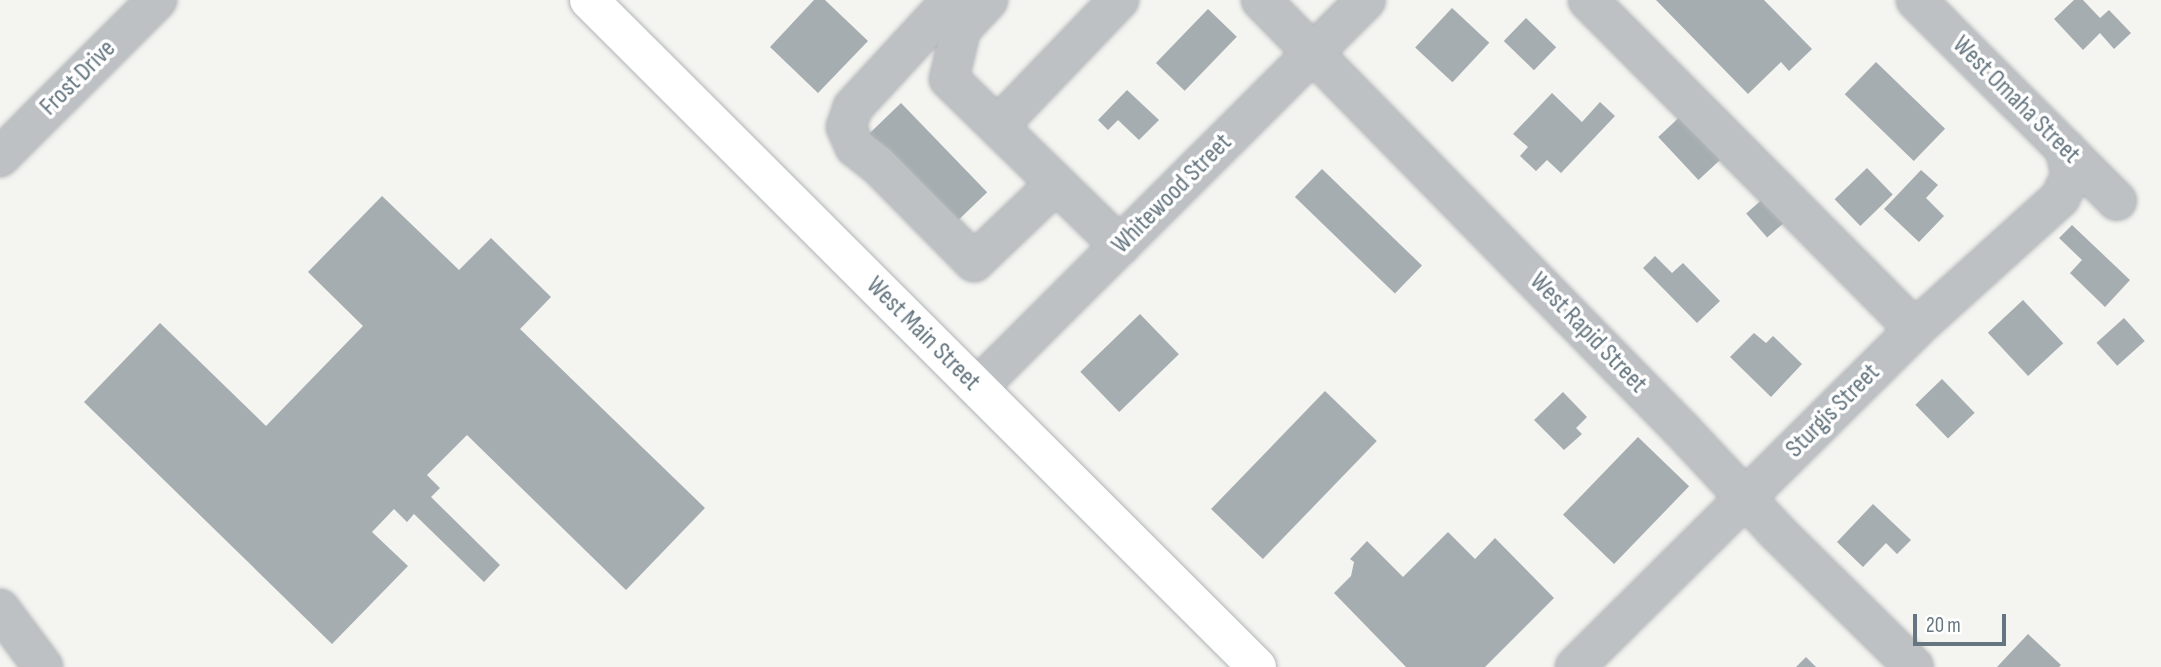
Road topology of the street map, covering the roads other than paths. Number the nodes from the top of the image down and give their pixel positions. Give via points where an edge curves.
1 (157, 0) edge
2 (589, 0) edge
3 (1119, 0) edge
4 (1261, 0) edge
5 (1366, 0) edge
6 (1588, 0) edge
7 (1916, 0) edge
8 (987, 2) edge
9 (1313, 53) junction
10 (998, 126) junction
11 (2065, 149) junction
12 (0, 156) edge
13 (1056, 184) junction
14 (2118, 201) dead end
15 (1120, 246) junction
16 (1915, 329) junction
17 (977, 388) junction
18 (1745, 499) junction
19 (0, 609) edge
20 (44, 667) edge
21 (1257, 667) edge
22 (1575, 667) edge
23 (1914, 667) edge

1 - 12 street, Frost Drive
2 - 17 main road, West Main Street
3 - 10 street
4 - 9 street, West Rapid Street
5 - 9 street, Whitewood Street
6 - 16 street
7 - 11 street, West Omaha Street
8 - 10 street via 961,29 949,79
8 - 13 street via 950,2 853,107 846,127 855,148 877,164 974,262
9 - 15 street, Whitewood Street
9 - 18 street, West Rapid Street
10 - 13 street
11 - 14 street, West Omaha Street
11 - 16 street, Sturgis Street via 2071,175 2060,198
13 - 15 street
15 - 17 street, Whitewood Street
16 - 18 street, Sturgis Street
17 - 21 main road, West Main Street
18 - 22 street, Sturgis Street
18 - 23 street, West Rapid Street
19 - 20 street

